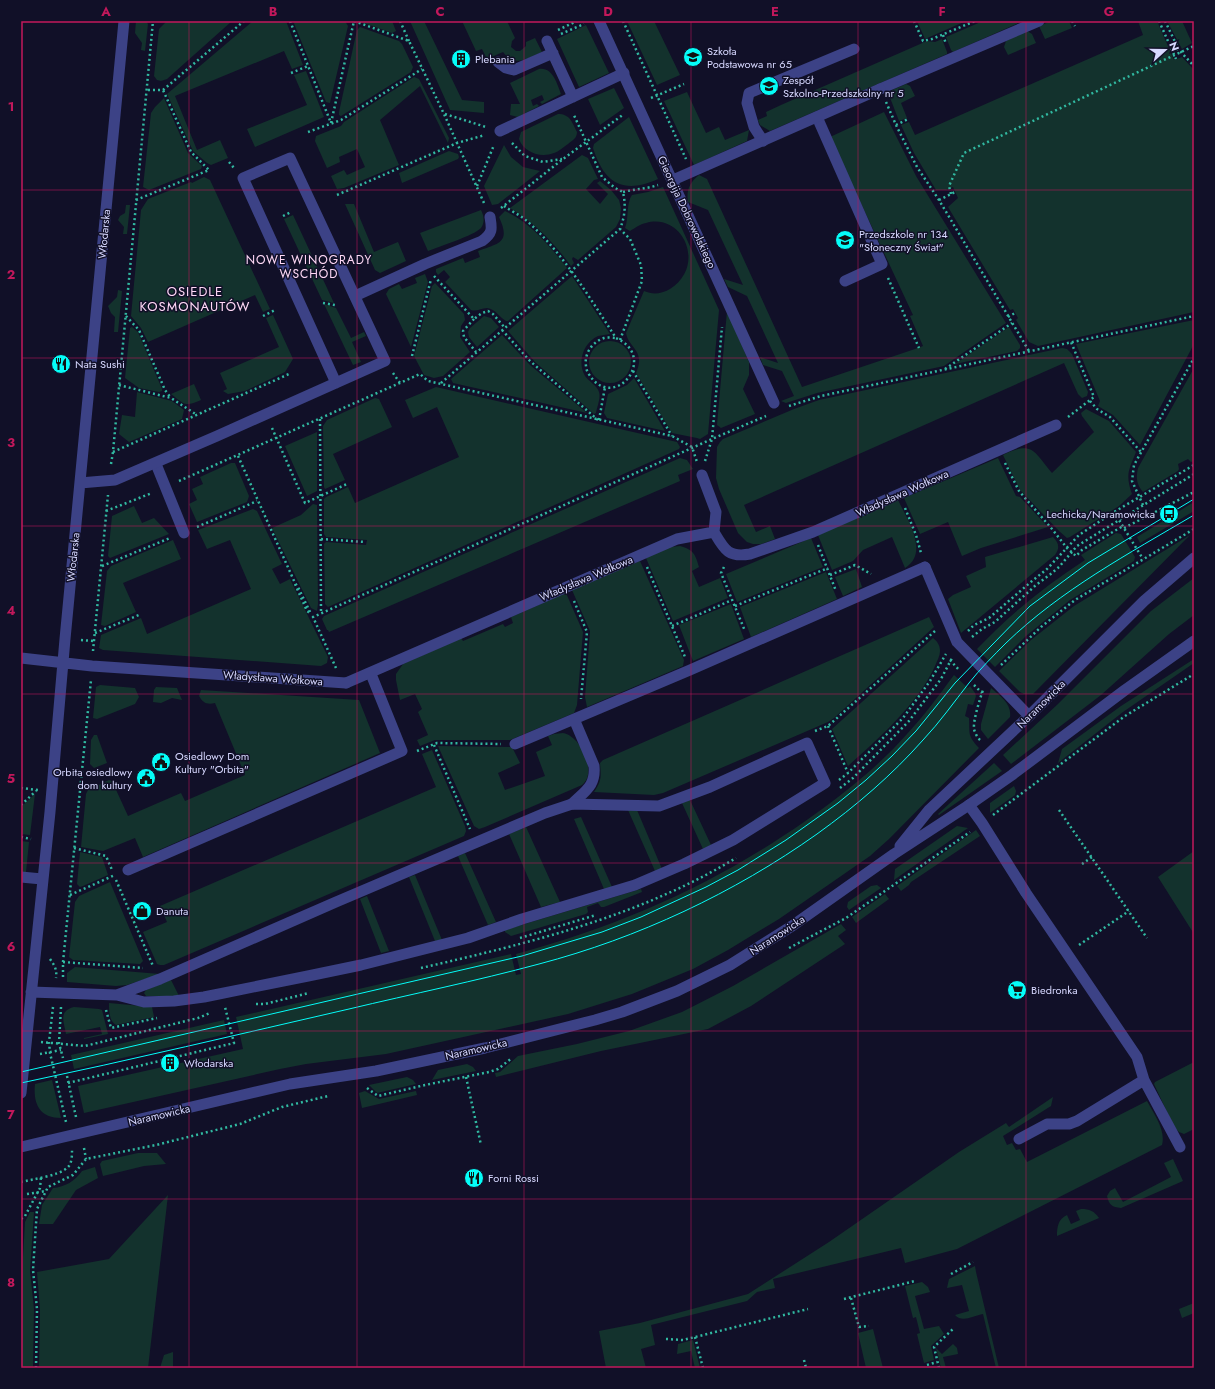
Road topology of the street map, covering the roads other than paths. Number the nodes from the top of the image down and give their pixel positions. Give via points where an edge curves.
1 (124, 21) edge
2 (599, 21) edge
3 (1039, 21) edge
4 (547, 41) road end
5 (854, 49) dead end
6 (553, 53) junction
7 (498, 62) dead end
8 (624, 73) junction
9 (570, 98) junction
10 (817, 117) junction
11 (500, 131) road end
12 (763, 141) junction
13 (673, 180) junction
14 (490, 217) road end
15 (845, 281) dead end
16 (355, 296) junction
17 (336, 383) junction
18 (773, 408) road end
19 (1056, 425) road end
20 (156, 464) junction
21 (702, 475) road end
22 (80, 483) junction
23 (184, 532) dead end
24 (714, 532) junction
25 (1194, 558) edge
26 (1194, 641) edge
27 (21, 658) edge
28 (63, 662) junction
29 (371, 674) junction
30 (1029, 716) junction
31 (578, 717) junction
32 (515, 744) road end
33 (572, 804) junction
34 (969, 806) junction
35 (894, 854) junction
36 (128, 870) dead end
37 (21, 877) edge
38 (42, 879) junction
39 (31, 992) junction
40 (116, 995) junction
41 (1144, 1080) junction
42 (21, 1092) edge
43 (1019, 1139) dead end
44 (21, 1147) edge
45 (1180, 1147) dead end

1 - 22 street, Włodarska
2 - 8 street, Gieorgija Dobrowolskiego
3 - 10 street
4 - 6 street
5 - 12 street via 749,94 746,103 754,127
6 - 7 street via 514,70
6 - 9 street
8 - 9 street
8 - 13 street, Gieorgija Dobrowolskiego
9 - 11 street
10 - 12 street
10 - 15 street via 882,264
12 - 13 street
13 - 18 street, Gieorgija Dobrowolskiego
14 - 16 street via 492,228 489,236 482,241
16 - 17 street via 385,361
16 - 17 street via 290,158 243,178
17 - 20 street
19 - 24 street, Władysława Wołkowa via 813,532 750,554 729,554
20 - 22 street via 115,480
20 - 23 street
21 - 24 street via 716,512
22 - 28 street, Włodarska
24 - 29 street, Władysława Wołkowa via 677,539
25 - 30 street, Naramowicka via 1144,601
26 - 34 street, Naramowicka
27 - 28 street, Władysława Wołkowa
28 - 29 street, Władysława Wołkowa via 346,683
28 - 38 street, Włodarska
29 - 36 street via 402,750
30 - 31 street via 957,642 925,567
30 - 35 street, Naramowicka via 929,810
31 - 32 street
31 - 33 street via 595,774 592,785
33 - 40 street via 545,813 336,902 140,988
33 - 40 street via 659,806 710,787 807,743 824,783 733,840 684,864 635,884 468,938 361,965 204,997 144,1002
34 - 35 street, Naramowicka
34 - 41 street via 1137,1057
35 - 44 street, Naramowicka via 805,917 730,965 677,991 622,1012 478,1049 376,1071 290,1084
37 - 38 street
38 - 39 street, Włodarska
39 - 40 street
39 - 42 street, Włodarska
41 - 43 street via 1073,1123 1047,1124
41 - 45 street

